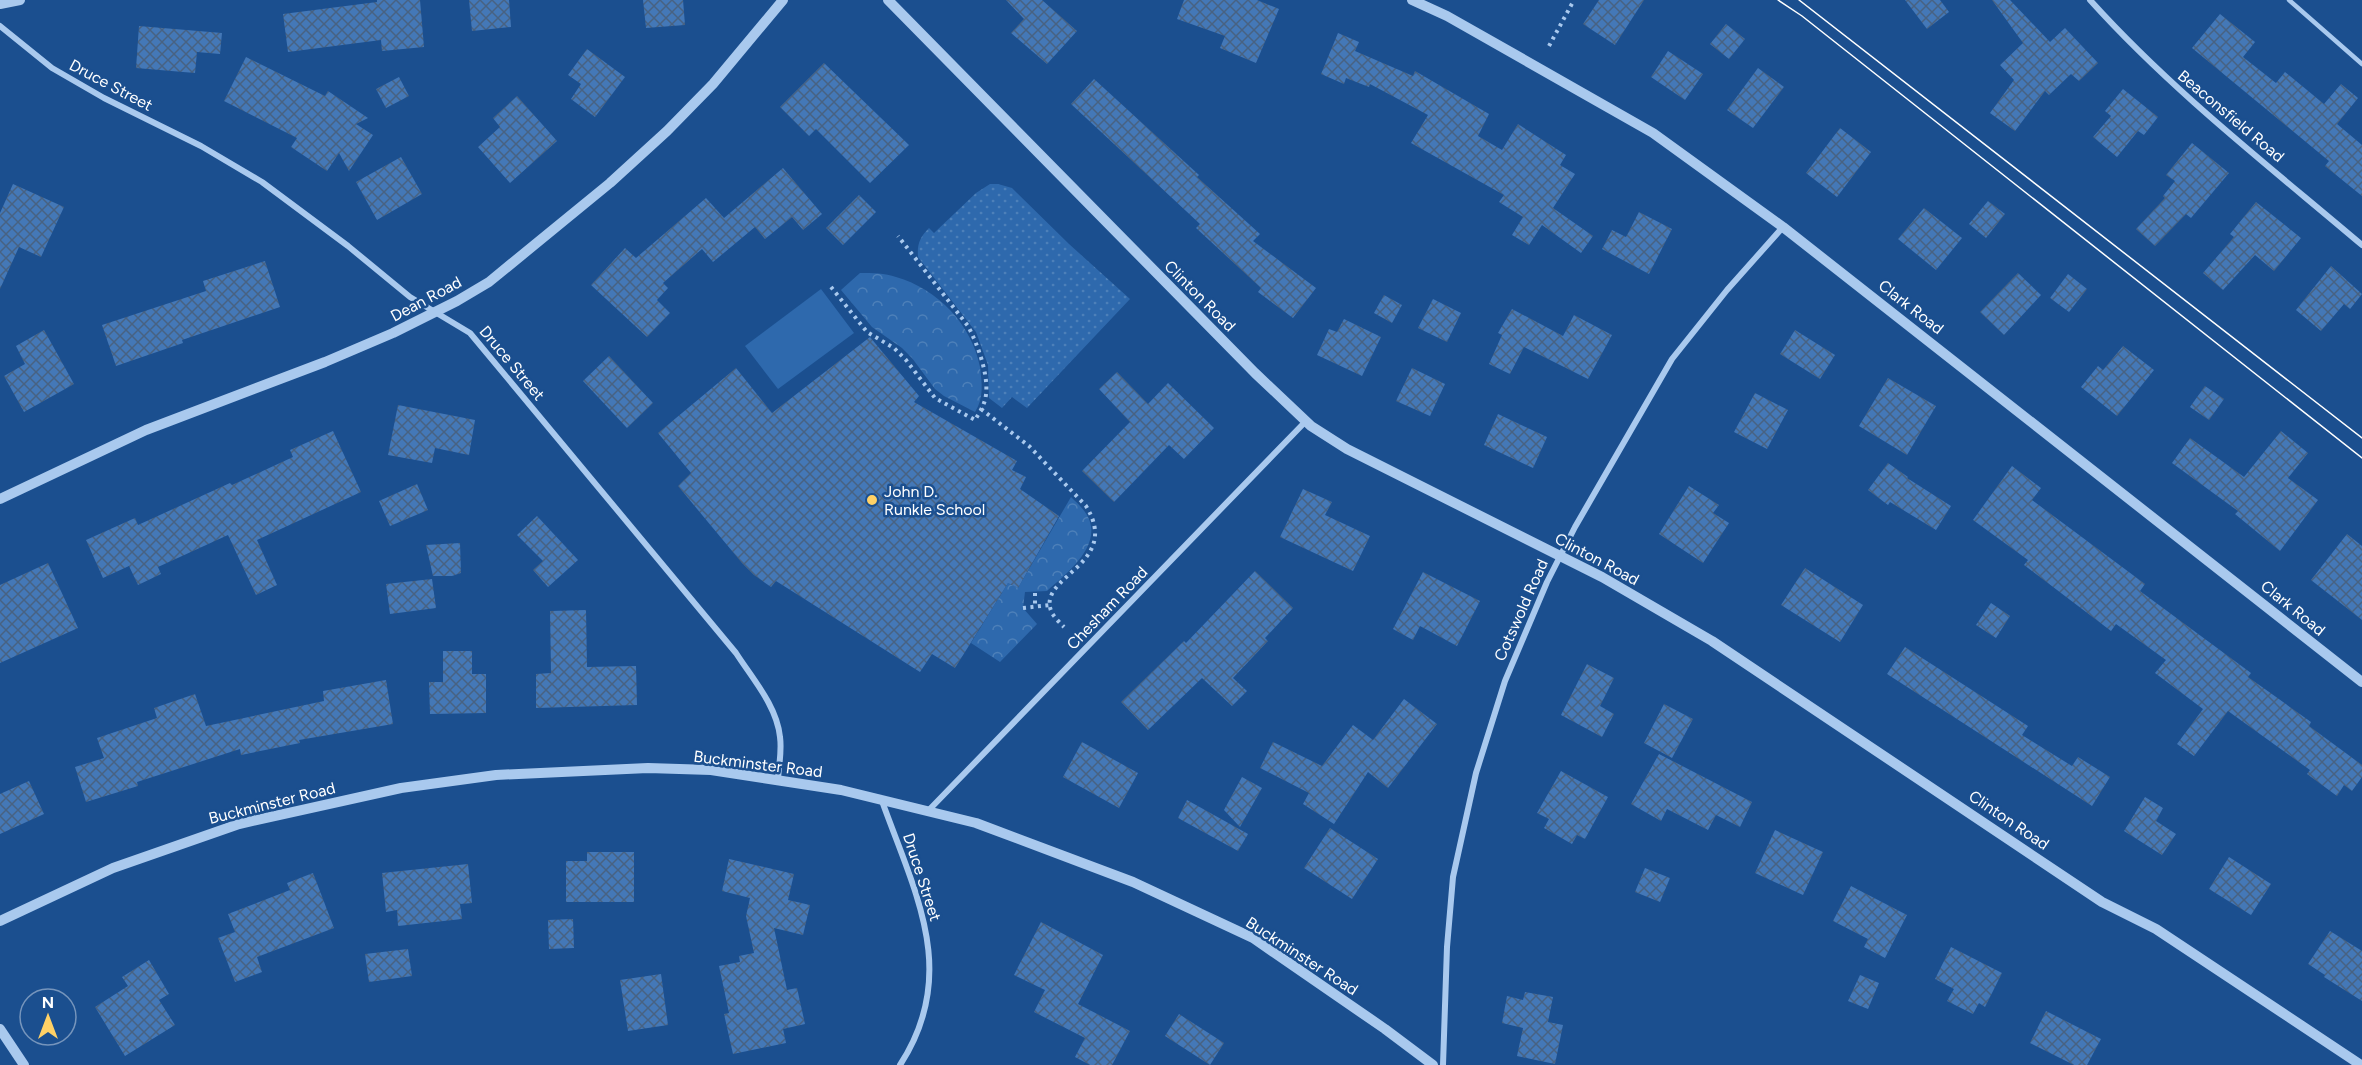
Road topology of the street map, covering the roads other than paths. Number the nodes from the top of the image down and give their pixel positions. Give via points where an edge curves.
1 (20, 0) edge
2 (783, 0) edge
3 (888, 0) edge
4 (1412, 0) edge
5 (2090, 0) edge
6 (2289, 0) edge
7 (0, 4) edge
8 (0, 27) edge
9 (2362, 64) edge
10 (1783, 227) junction
11 (2362, 245) edge
12 (435, 312) junction
13 (1306, 421) junction
14 (0, 499) edge
15 (1560, 556) junction
16 (2362, 682) edge
17 (778, 779) junction
18 (882, 801) junction
19 (927, 812) junction
20 (0, 921) edge
21 (0, 1029) edge
22 (24, 1065) edge
23 (900, 1065) edge
24 (1433, 1065) edge
25 (1443, 1065) edge
26 (2361, 1065) edge

1 - 7 street
2 - 12 street, Dean Road via 713,84 644,153 489,282
3 - 13 street, Clinton Road
4 - 10 street, Clark Road via 1653,133
5 - 11 street, Beaconsfield Road via 2179,91
6 - 9 lane
8 - 12 street, Druce Street via 52,68 262,182 410,297
10 - 15 street, Cotswold Road via 1672,359
10 - 16 street, Clark Road
12 - 14 street, Dean Road via 325,362 119,442
12 - 17 street, Druce Street via 477,341 736,653 765,696 779,727
13 - 15 street, Clinton Road via 1347,449
13 - 19 street, Chesham Road
15 - 25 street, Cotswold Road via 1505,681 1476,773 1453,877 1446,947
15 - 26 street, Clinton Road via 1712,641 2102,902 2156,928
17 - 18 street, Buckminster Road
17 - 20 street, Buckminster Road via 711,770 648,768 496,775 401,788 240,824 113,868
18 - 19 street, Buckminster Road
18 - 23 street, Druce Street via 919,905 930,969 923,1020
19 - 24 street, Buckminster Road via 976,823 1133,882 1253,938
21 - 22 street

